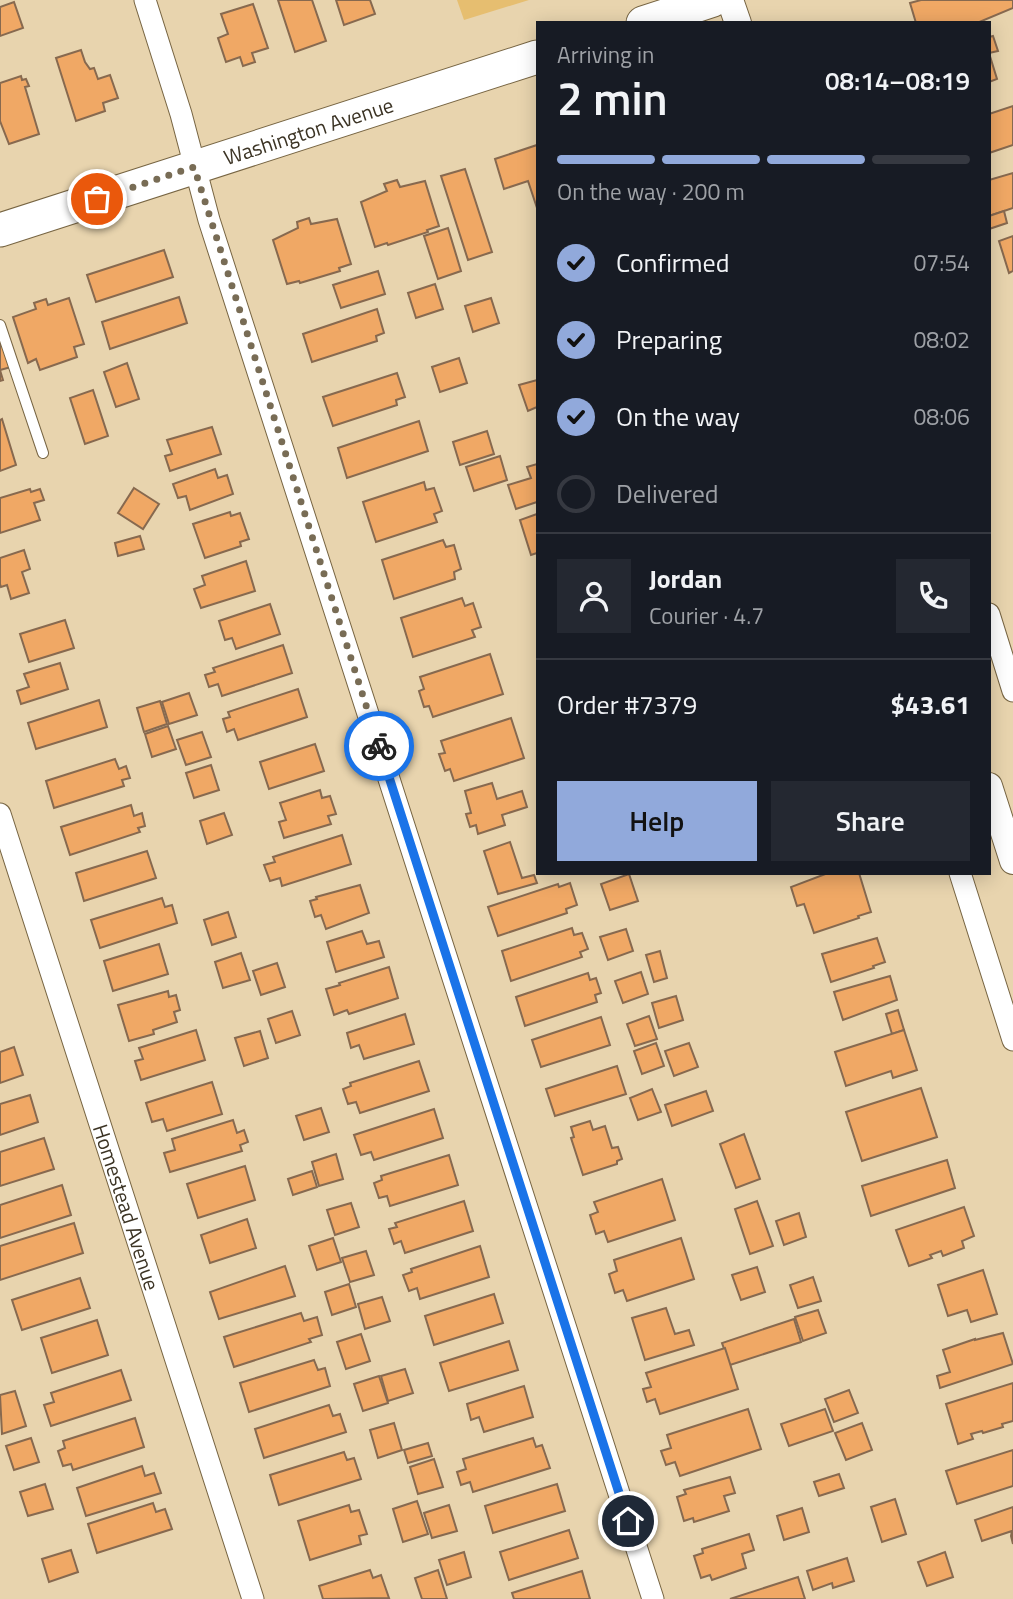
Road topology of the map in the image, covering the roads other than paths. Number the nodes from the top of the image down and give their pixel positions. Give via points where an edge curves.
1 (145, 0) edge
2 (713, 0) edge
3 (730, 0) edge
4 (649, 21) edge
5 (737, 21) edge
6 (536, 57) edge
7 (194, 167) junction
8 (0, 230) edge
9 (0, 325) edge
10 (43, 453) dead end
11 (991, 620) edge
12 (1013, 691) edge
13 (991, 792) edge
14 (0, 814) edge
15 (1013, 861) edge
16 (961, 875) edge
17 (1013, 1040) edge
18 (253, 1599) edge
19 (653, 1599) edge

1 - 7 street
2 - 4 main road
3 - 5 street
6 - 7 main road, Washington Avenue
7 - 8 main road, Washington Avenue
7 - 19 street
9 - 10 lane
11 - 12 street
13 - 15 street
14 - 18 street, Homestead Avenue
16 - 17 street

